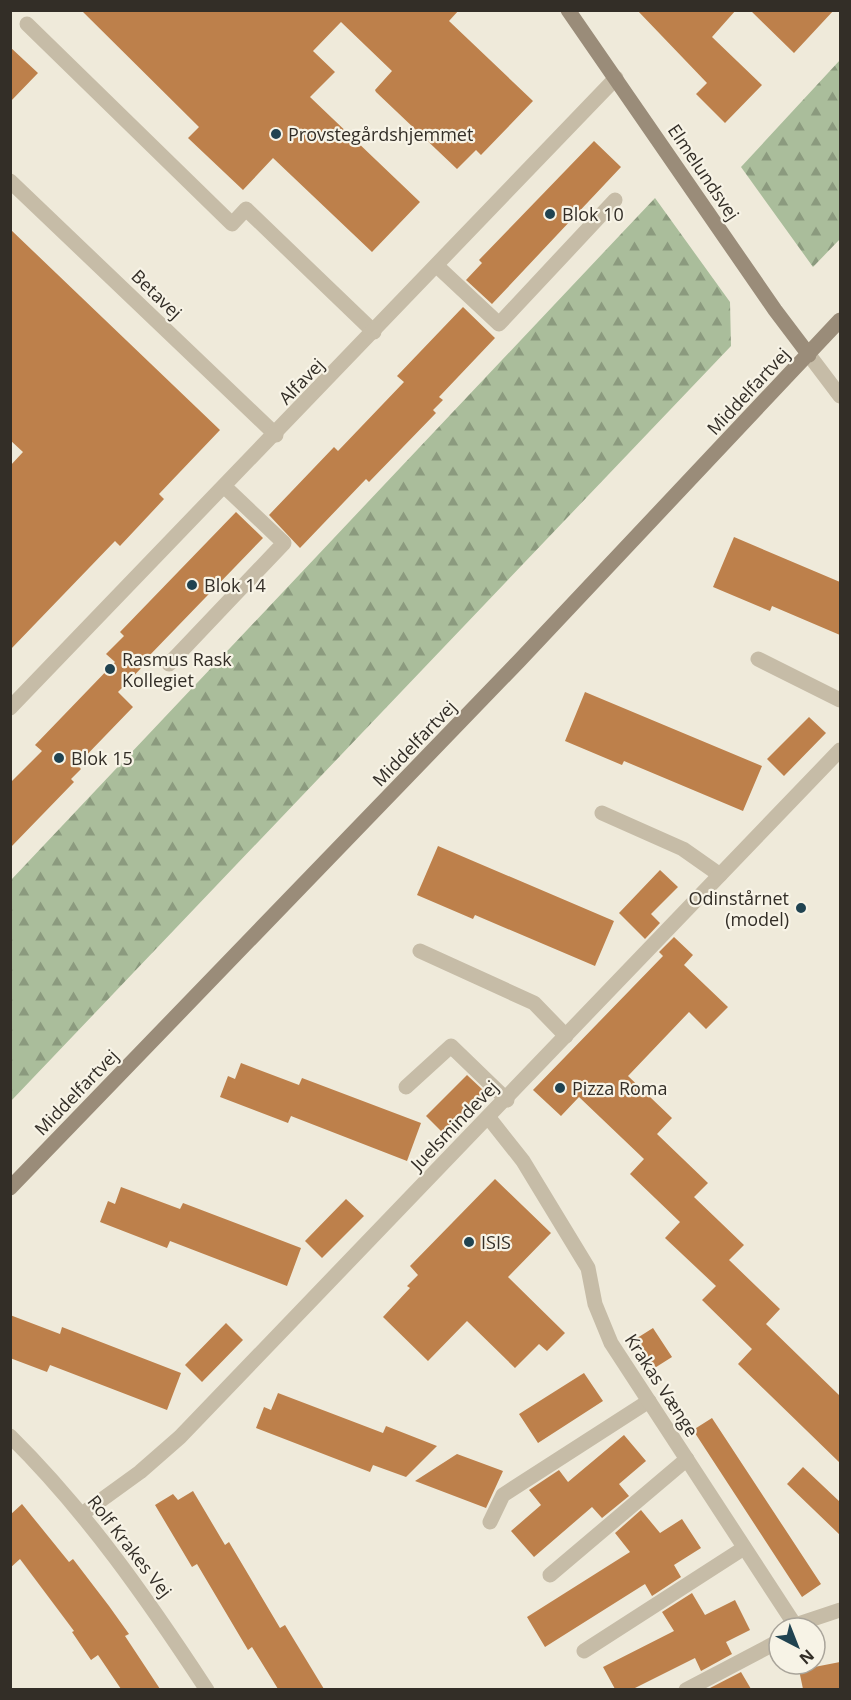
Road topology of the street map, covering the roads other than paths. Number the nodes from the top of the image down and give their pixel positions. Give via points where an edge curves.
1 (568, 10) edge
2 (27, 24) dead end
3 (616, 78) junction
4 (10, 181) edge
5 (615, 200) dead end
6 (437, 266) junction
7 (840, 320) edge
8 (374, 332) junction
9 (809, 355) junction
10 (840, 396) edge
11 (276, 435) junction
12 (225, 487) junction
13 (758, 659) dead end
14 (169, 664) dead end
15 (840, 700) edge
16 (10, 708) edge
17 (840, 750) edge
18 (602, 813) dead end
19 (720, 875) junction
20 (420, 951) dead end
21 (566, 1036) junction
22 (406, 1088) dead end
23 (507, 1100) junction
24 (489, 1118) junction
25 (10, 1188) edge
26 (649, 1401) junction
27 (10, 1436) edge
28 (687, 1459) junction
29 (82, 1514) junction
30 (490, 1522) dead end
31 (744, 1548) junction
32 (550, 1575) dead end
33 (840, 1610) edge
34 (787, 1616) edge
35 (824, 1616) edge
36 (767, 1647) edge
37 (584, 1650) dead end
38 (207, 1689) edge
39 (687, 1689) edge

1 - 3 main road, Elmelundsvej
2 - 8 street via 232,224 246,209
3 - 6 street, Alfavej
3 - 9 main road, Elmelundsvej
4 - 11 street, Betavej
5 - 6 street via 498,324
6 - 8 street, Alfavej
7 - 9 main road, Middelfartvej
8 - 11 street, Alfavej
9 - 10 street
9 - 25 main road, Middelfartvej
11 - 12 street, Alfavej
12 - 14 street via 285,543
12 - 16 street, Alfavej
13 - 15 street
17 - 19 street, Juelsmindevej
18 - 19 street via 683,849
19 - 21 street, Juelsmindevej
20 - 21 street via 534,1003
21 - 23 street, Juelsmindevej
22 - 23 street via 451,1046
23 - 24 street, Juelsmindevej
24 - 26 street, Krakas Vænge via 523,1161 588,1268 595,1304 611,1343
24 - 29 street, Juelsmindevej via 180,1437 140,1473
26 - 28 street, Krakas Vænge
26 - 30 street via 503,1495
27 - 29 street, Rolf Krakes Vej
28 - 31 street, Krakas Vænge
28 - 32 street
29 - 38 street, Rolf Krakes Vej via 142,1591
31 - 34 street, Krakas Vænge
31 - 37 street
33 - 35 street, Krakas Vænge
36 - 39 street

